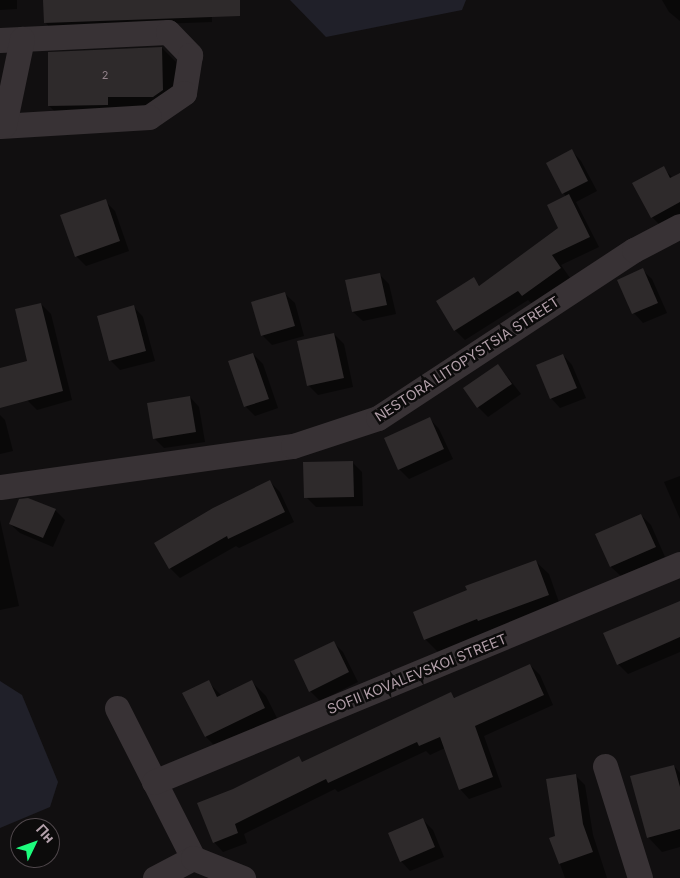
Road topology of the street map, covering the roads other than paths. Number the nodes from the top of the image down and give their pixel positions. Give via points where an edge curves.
1 (11, 39) edge
2 (2, 126) edge
3 (680, 226) edge
4 (0, 487) edge
5 (680, 564) edge
6 (117, 708) dead end
7 (604, 766) dead end
8 (154, 782) junction
9 (193, 858) junction
10 (155, 878) edge
11 (242, 878) edge
12 (640, 878) edge

1 - 2 street
1 - 2 street via 168,32 190,55 184,93 148,117
3 - 4 street, NESTORA LITOPYSTSIA STREET via 634,250 378,418 293,446
5 - 8 street, SOFII KOVALEVSKOI STREET
6 - 8 street
7 - 12 street
8 - 9 street
9 - 10 street
9 - 11 street

